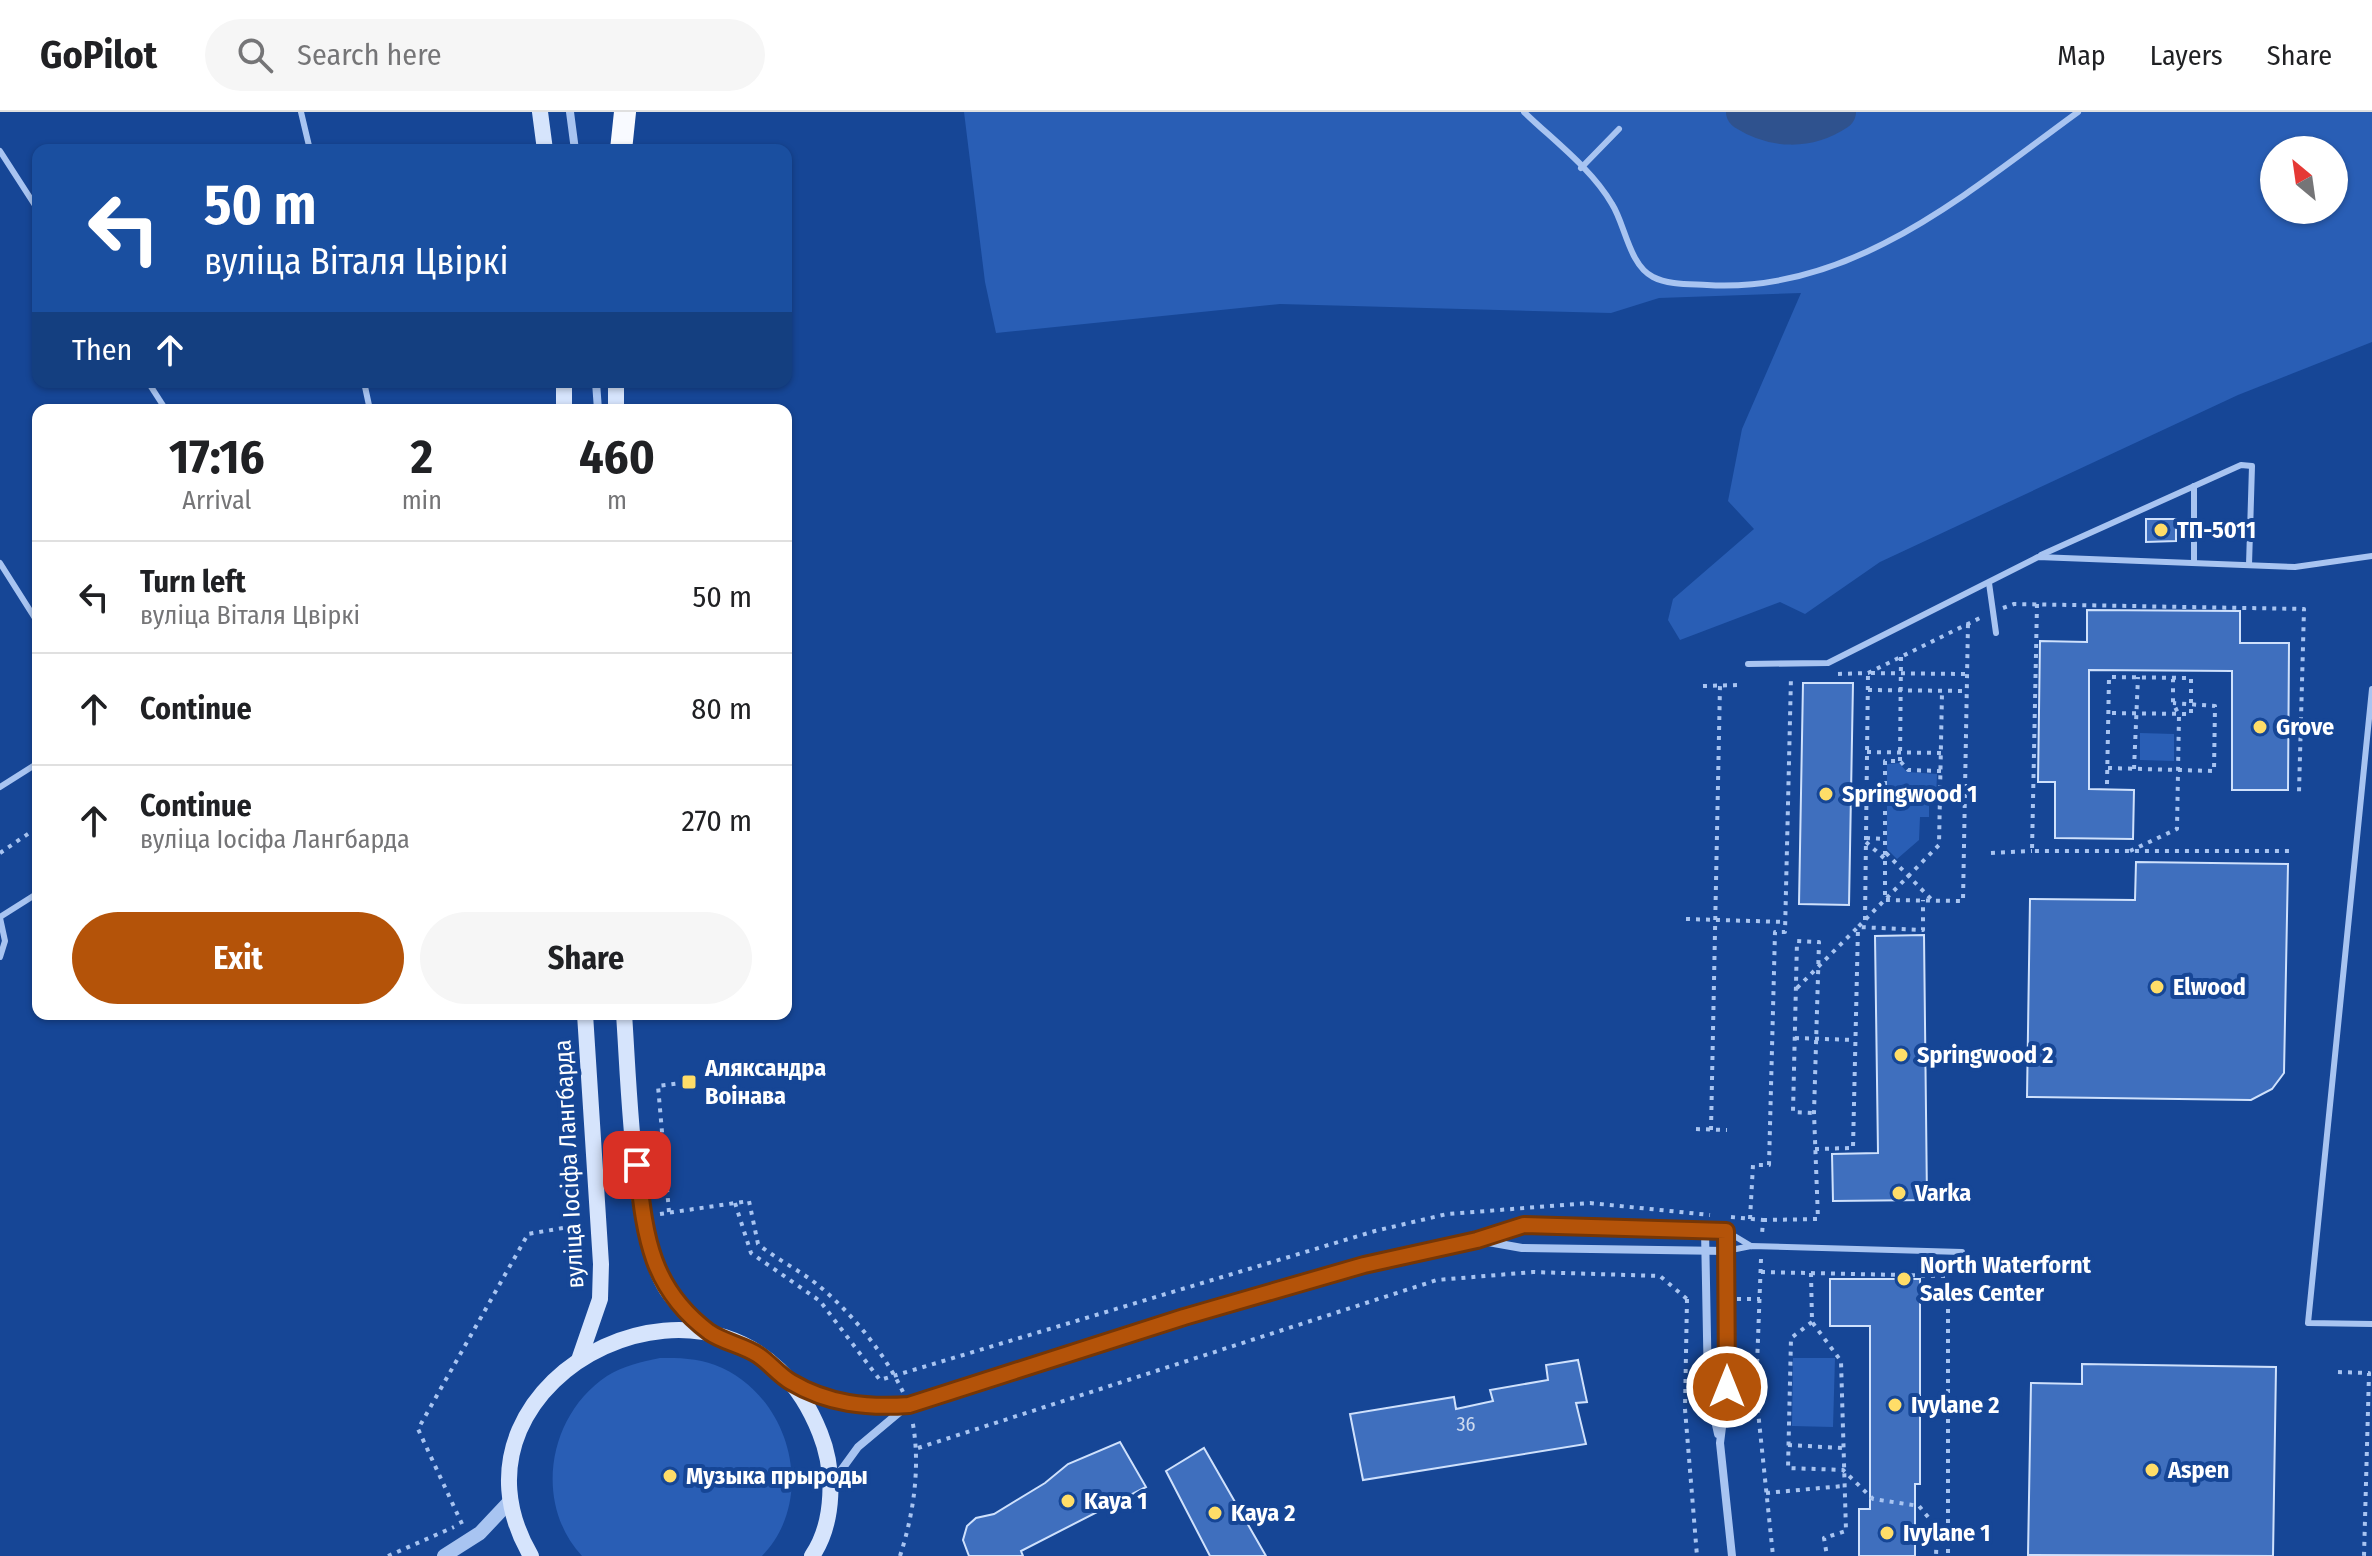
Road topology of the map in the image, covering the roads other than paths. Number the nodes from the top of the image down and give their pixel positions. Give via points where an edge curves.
1 (301, 112) edge
2 (540, 112) edge
3 (570, 112) edge
4 (625, 112) edge
5 (1524, 112) edge
6 (2078, 112) edge
7 (1619, 129) dead end
8 (309, 144) edge
9 (544, 144) edge
10 (574, 144) edge
11 (622, 144) edge
12 (0, 151) edge
13 (1581, 168) junction
14 (32, 201) edge
15 (2194, 486) junction
16 (2372, 556) edge
17 (2038, 557) junction
18 (0, 563) edge
19 (2194, 563) junction
20 (2249, 565) junction
21 (1989, 583) junction
22 (32, 614) edge
23 (1996, 633) dead end
24 (1748, 664) dead end
25 (2372, 689) edge
26 (32, 767) edge
27 (0, 787) edge
28 (32, 897) edge
29 (0, 918) edge
30 (0, 957) edge
31 (585, 1020) edge
32 (625, 1020) edge
33 (1705, 1230) junction
34 (1726, 1231) junction
35 (1477, 1240) junction
36 (1751, 1246) junction
37 (1705, 1250) junction
38 (1726, 1251) junction
39 (1962, 1252) dead end
40 (2372, 1324) edge
41 (712, 1334) junction
42 (580, 1357) junction
43 (789, 1381) junction
44 (909, 1405) junction
45 (1720, 1443) junction
46 (831, 1486) junction
47 (511, 1500) junction
48 (444, 1556) edge
49 (531, 1556) edge
50 (812, 1556) edge
51 (1732, 1556) edge

1 - 8 lane
2 - 9 main road
3 - 10 street
4 - 11 highway
5 - 13 lane
6 - 13 lane via 1974,189 1873,251 1793,278 1734,286 1651,277 1638,262 1612,202
7 - 13 lane
12 - 14 lane
15 - 17 lane
15 - 19 lane
15 - 20 lane via 2241,465 2252,466
16 - 20 lane via 2295,567
17 - 19 lane
17 - 21 lane
18 - 22 lane
19 - 20 lane
21 - 23 lane
21 - 24 lane via 1828,663
25 - 40 lane via 2308,1323
26 - 27 lane
28 - 29 lane
29 - 30 lane via 5,941
31 - 42 main road, вуліца Іосіфа Лангбарда via 601,1264 600,1299
32 - 41 main road via 651,1257 685,1312
33 - 34 street
33 - 35 street via 1524,1225
33 - 37 street
34 - 36 lane
34 - 38 street
35 - 37 street via 1522,1248
35 - 44 street via 1334,1273
36 - 38 lane
36 - 39 lane
37 - 38 street
37 - 45 street via 1708,1389
38 - 45 street via 1727,1387
41 - 42 main road via 644,1331
41 - 43 main road via 754,1352
42 - 47 main road via 547,1388 523,1427 511,1471
43 - 44 street via 848,1405
43 - 46 main road via 815,1419
44 - 46 street via 858,1447
45 - 51 street
46 - 50 main road via 829,1509
47 - 48 street via 480,1533
47 - 49 main road via 516,1530

